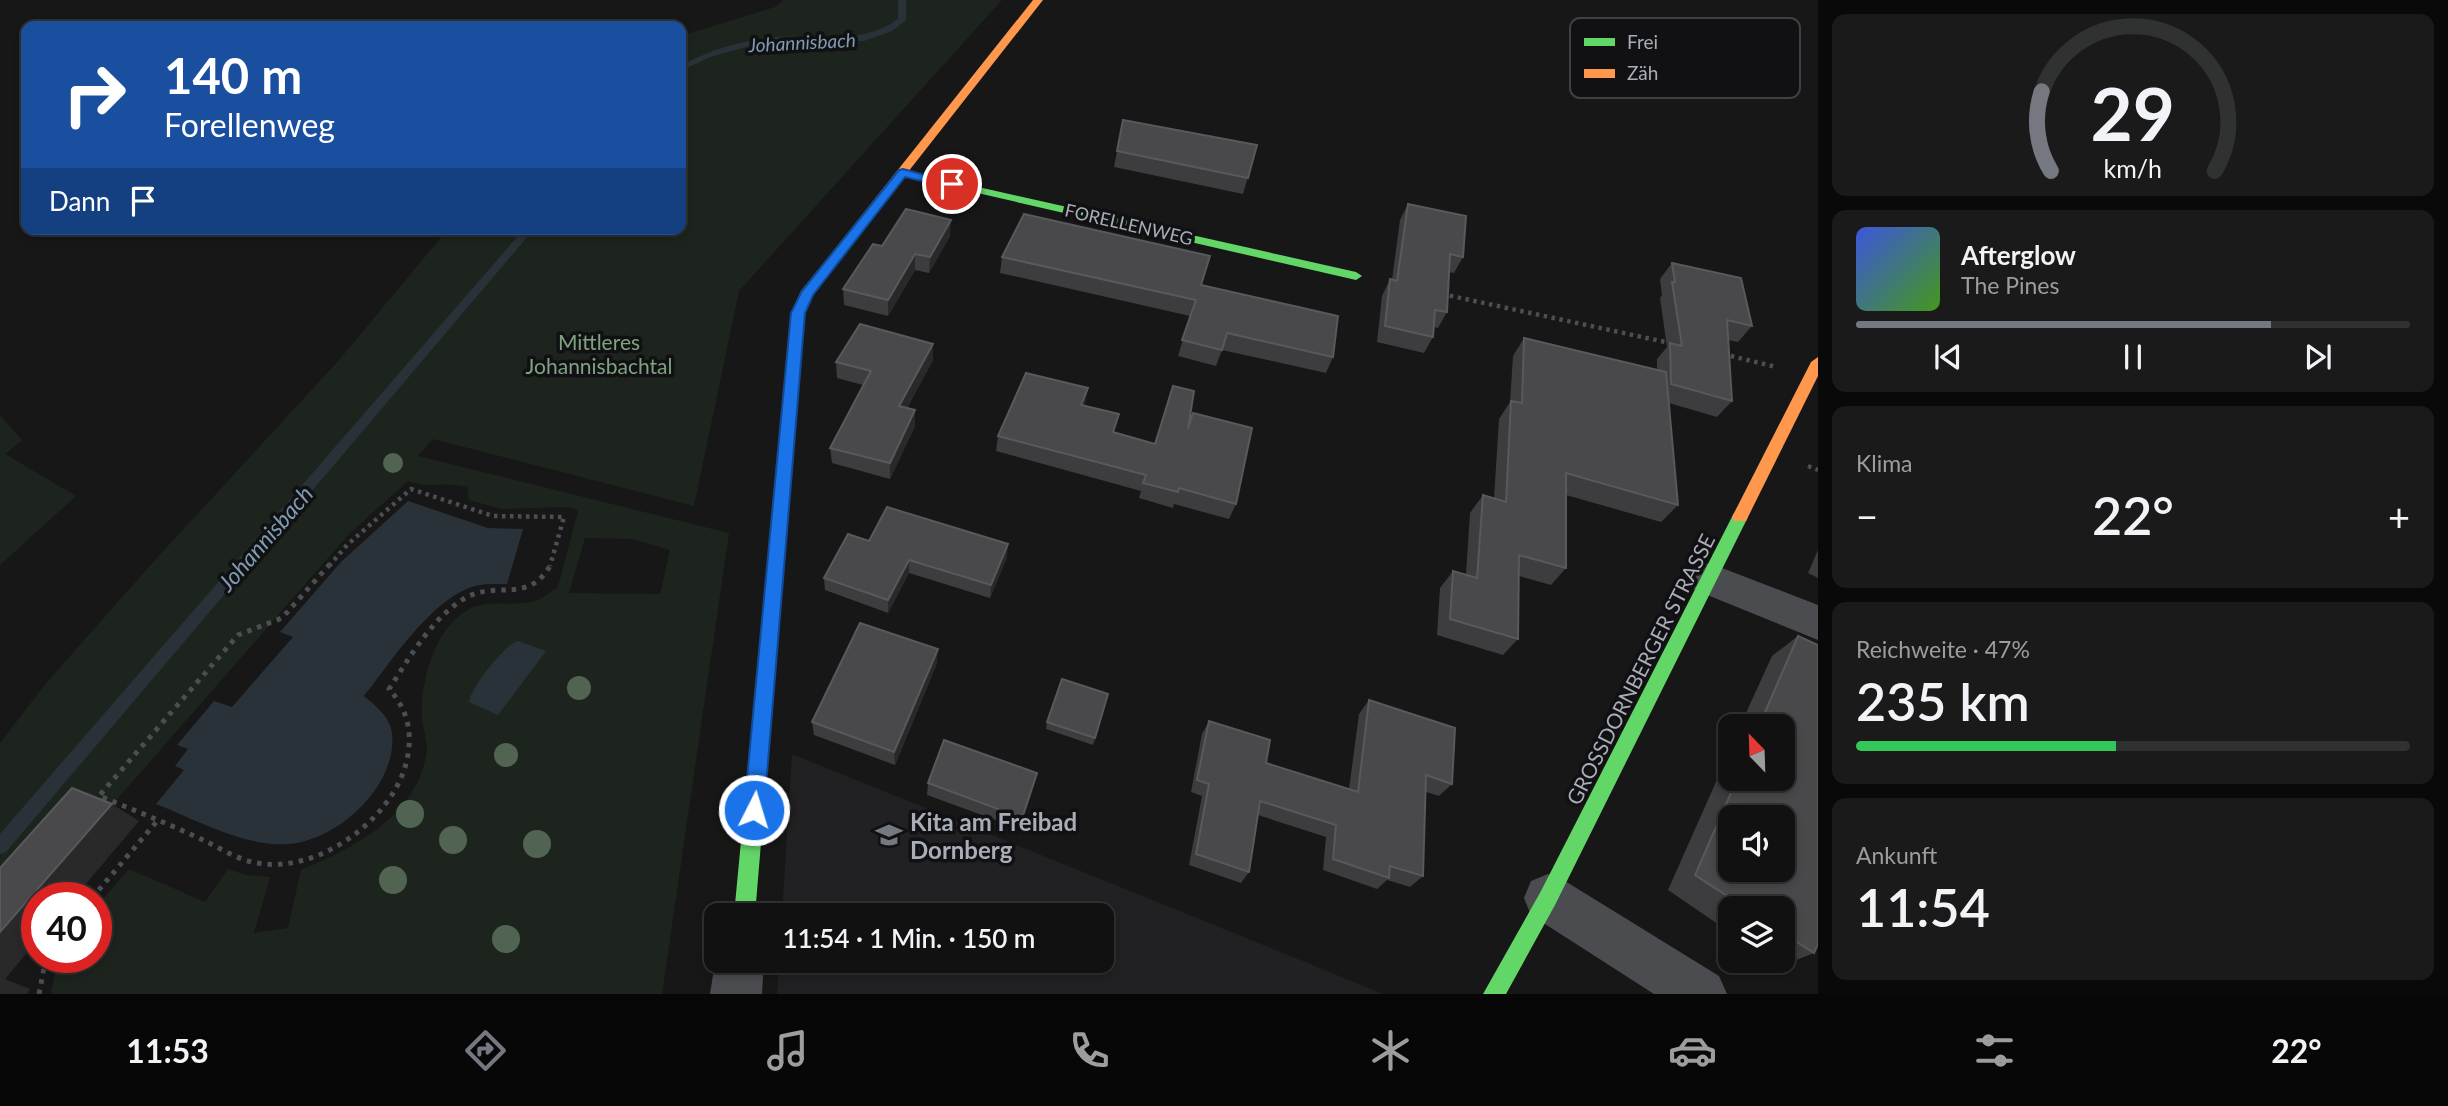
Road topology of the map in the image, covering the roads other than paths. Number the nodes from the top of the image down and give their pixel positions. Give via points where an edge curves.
1 (1038, 0) edge
2 (903, 173) junction
3 (1356, 276) dead end
4 (1818, 362) edge
5 (1709, 579) junction
6 (1818, 623) edge
7 (1548, 898) junction
8 (745, 903) edge
9 (738, 973) edge
10 (736, 994) edge
11 (1494, 994) edge
12 (1701, 994) edge

1 - 2 street
2 - 3 street, FORELLENWEG
2 - 8 street via 806,294 798,313
4 - 5 street, GROSSDORNBERGER STRASSE
5 - 6 street
5 - 7 street, GROSSDORNBERGER STRASSE
7 - 11 street, GROSSDORNBERGER STRASSE
7 - 12 street
9 - 10 street

